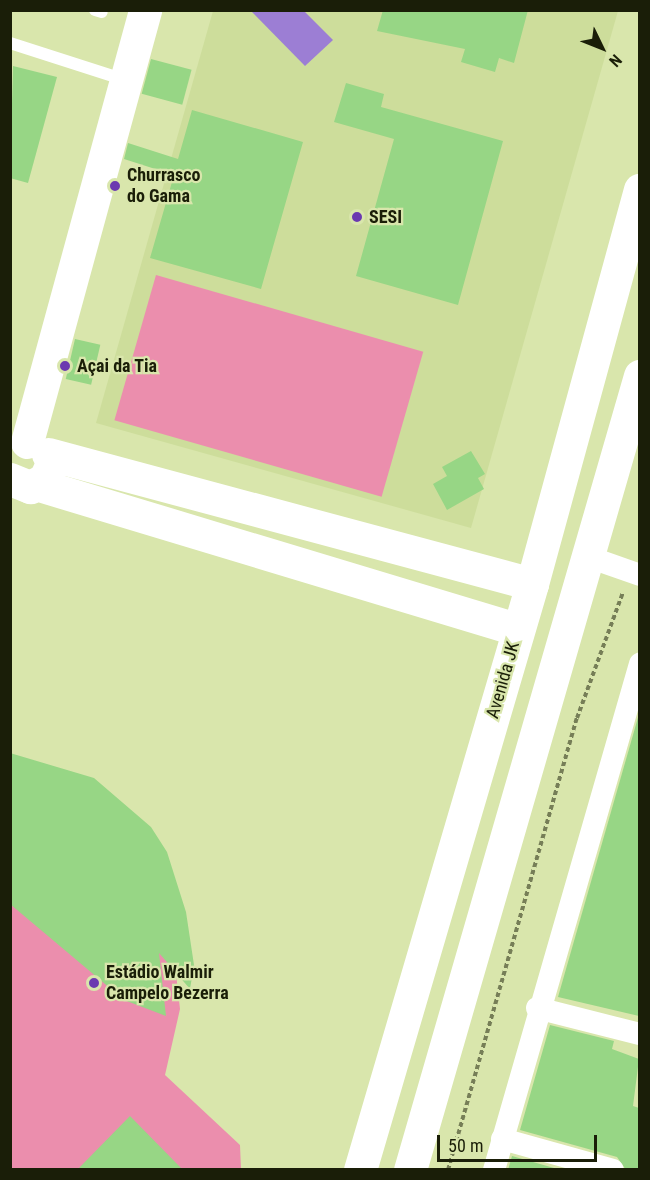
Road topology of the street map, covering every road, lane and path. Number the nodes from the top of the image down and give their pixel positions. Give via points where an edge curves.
1 (145, 10) edge
2 (10, 43) edge
3 (126, 81) junction
4 (639, 189) edge
5 (639, 376) edge
6 (572, 431) junction
7 (617, 440) junction
8 (23, 469) edge
9 (586, 556) junction
10 (443, 560) junction
11 (636, 573) edge
12 (532, 584) junction
13 (432, 602) junction
14 (517, 629) junction
15 (639, 664) edge
16 (537, 1008) junction
17 (406, 1010) junction
18 (453, 1021) junction
19 (639, 1034) edge
20 (373, 1111) junction
21 (426, 1121) junction
22 (502, 1140) junction
23 (360, 1170) edge
24 (410, 1170) edge
25 (448, 1170) edge
26 (494, 1170) edge
27 (613, 1170) edge

1 - 3 main road
2 - 3 lane
3 - 8 main road
4 - 6 main road, Avenida JK
5 - 7 main road
6 - 7 main road via 600,417 608,420
6 - 12 main road, Avenida JK
7 - 9 main road
8 - 10 main road
8 - 13 main road
9 - 11 street
9 - 18 main road
10 - 12 main road
10 - 13 main road
11 - 25 path via 577,718
12 - 14 main road, Avenida JK
13 - 14 main road
14 - 17 main road, Avenida JK
15 - 16 street
16 - 19 street
16 - 22 street
17 - 18 main road via 425,1033 443,1030
17 - 20 main road, Avenida JK
18 - 21 main road
20 - 21 main road via 408,1102
20 - 23 main road, Avenida JK
21 - 24 main road
22 - 26 street
22 - 27 street

